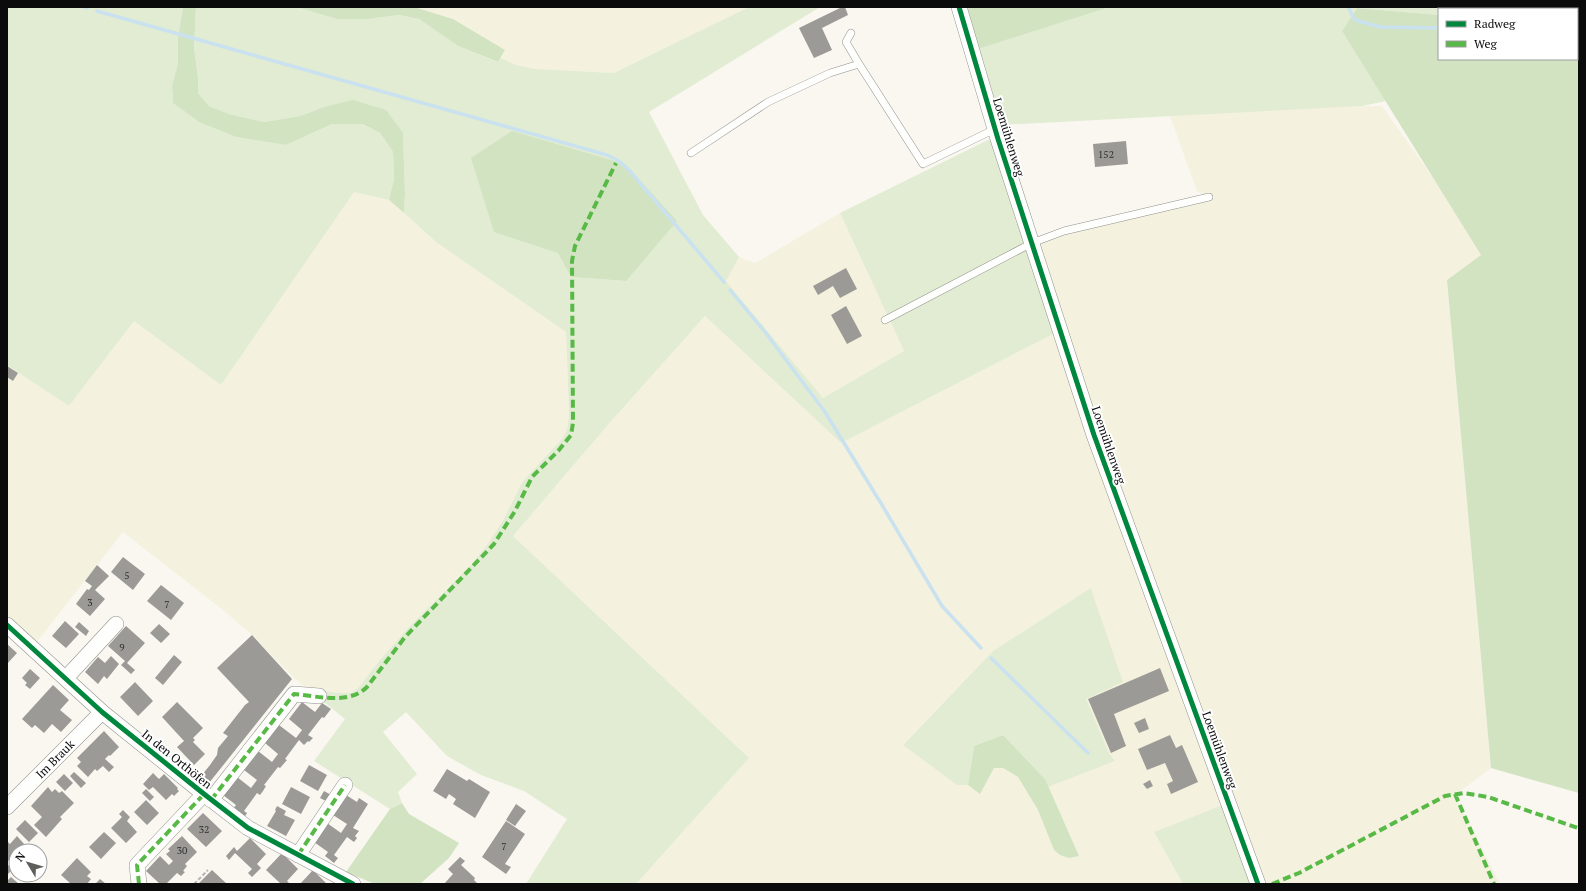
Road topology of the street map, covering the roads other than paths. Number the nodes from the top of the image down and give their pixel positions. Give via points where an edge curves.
1 (959, 7) edge
2 (851, 33) dead end
3 (859, 64) junction
4 (995, 129) junction
5 (691, 153) dead end
6 (1209, 197) dead end
7 (1032, 244) junction
8 (885, 320) dead end
9 (116, 624) dead end
10 (7, 625) edge
11 (66, 678) junction
12 (319, 696) dead end
13 (102, 712) junction
14 (345, 785) dead end
15 (207, 797) junction
16 (7, 807) edge
17 (298, 855) junction
18 (139, 884) edge
19 (353, 884) edge
20 (1258, 884) edge

1 - 4 street, Loemühlenweg
2 - 3 lane via 846,42
3 - 4 lane via 923,164
3 - 5 lane via 830,73 768,102
4 - 7 street, Loemühlenweg
6 - 7 lane via 1064,231
7 - 8 lane
7 - 20 street, Loemühlenweg via 1094,435
9 - 11 street
10 - 11 street, In den Orthöfen
11 - 13 street, In den Orthöfen
12 - 15 street, In den Orthöfen via 294,694
13 - 15 street, In den Orthöfen
13 - 16 street, Im Brauk
14 - 17 street
15 - 17 street, In den Orthöfen via 248,828
15 - 18 street, In den Orthöfen via 137,865
17 - 19 street, In den Orthöfen

